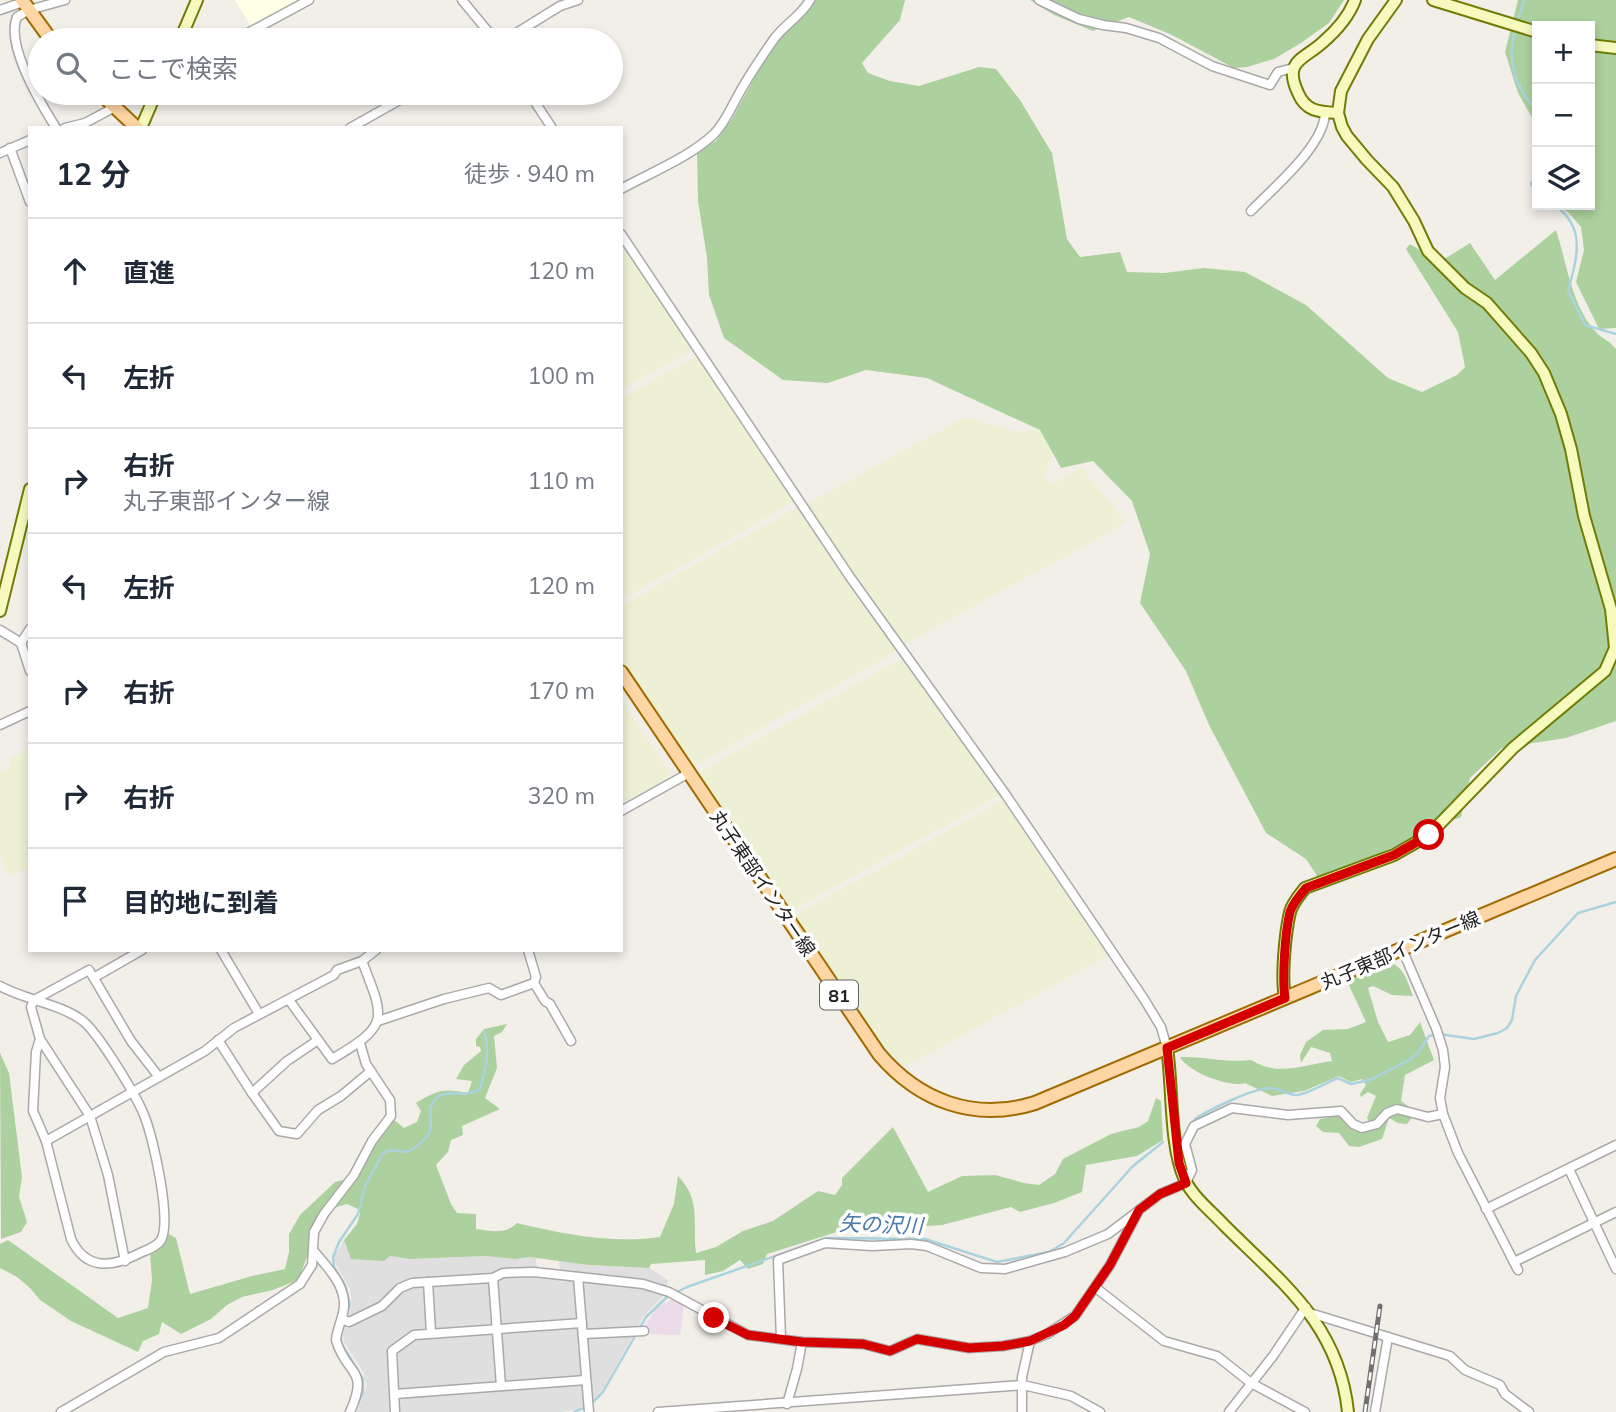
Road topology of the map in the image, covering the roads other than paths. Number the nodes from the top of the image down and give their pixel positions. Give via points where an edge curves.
1 (65, 0) edge
2 (197, 0) edge
3 (309, 0) edge
4 (462, 0) edge
5 (578, 0) edge
6 (810, 0) edge
7 (1040, 0) edge
8 (1355, 0) edge
9 (1433, 0) edge
10 (1394, 1) edge
11 (25, 4) edge
12 (0, 10) edge
13 (42, 28) edge
14 (185, 28) edge
15 (257, 28) edge
16 (485, 28) edge
17 (524, 28) edge
18 (1532, 30) edge
19 (1595, 46) edge
20 (1616, 48) edge
21 (1293, 68) junction
22 (28, 75) edge
23 (43, 105) edge
24 (150, 105) edge
25 (391, 105) edge
26 (537, 105) edge
27 (115, 107) joint
28 (1325, 113) junction
29 (1338, 113) junction
30 (55, 126) edge
31 (73, 126) edge
32 (137, 126) edge
33 (140, 126) edge
34 (354, 126) edge
35 (551, 126) edge
36 (28, 141) edge
37 (10, 148) junction
38 (0, 153) edge
39 (623, 188) edge
40 (28, 197) edge
41 (1251, 211) dead end
42 (623, 237) edge
43 (28, 497) edge
44 (0, 611) edge
45 (0, 630) edge
46 (28, 632) edge
47 (21, 643) junction
48 (28, 665) edge
49 (623, 675) edge
50 (28, 712) edge
51 (0, 725) edge
52 (689, 773) junction
53 (623, 810) edge
54 (1616, 859) edge
55 (1402, 949) junction
56 (139, 952) edge
57 (222, 952) edge
58 (373, 952) edge
59 (529, 952) edge
60 (362, 961) junction
61 (95, 977) junction
62 (534, 983) junction
63 (0, 986) edge
64 (1285, 998) junction
65 (34, 1000) junction
66 (289, 1000) junction
67 (259, 1014) junction
68 (378, 1021) junction
69 (40, 1039) junction
70 (218, 1040) junction
71 (318, 1040) junction
72 (572, 1041) dead end
73 (359, 1043) junction
74 (1167, 1048) junction
75 (371, 1071) junction
76 (159, 1077) junction
77 (132, 1092) junction
78 (251, 1093) junction
79 (1443, 1114) junction
80 (90, 1116) junction
81 (46, 1141) junction
82 (1616, 1145) edge
83 (1569, 1169) junction
84 (1186, 1183) junction
85 (1486, 1209) junction
86 (1139, 1210) junction
87 (1616, 1212) edge
88 (1594, 1223) junction
89 (313, 1250) junction
90 (125, 1261) junction
91 (1616, 1269) edge
92 (493, 1278) junction
93 (578, 1278) junction
94 (428, 1282) junction
95 (1096, 1288) junction
96 (1308, 1310) junction
97 (344, 1320) junction
98 (582, 1323) junction
99 (496, 1330) junction
100 (640, 1331) dead end
101 (431, 1333) junction
102 (584, 1334) junction
103 (1388, 1337) junction
104 (781, 1339) junction
105 (1030, 1341) junction
106 (802, 1342) junction
107 (586, 1380) junction
108 (1251, 1383) junction
109 (1023, 1385) junction
110 (500, 1386) junction
111 (395, 1394) junction
112 (787, 1404) junction
113 (589, 1408) edge
114 (747, 1409) edge
115 (61, 1412) edge
116 (350, 1412) edge
117 (396, 1412) edge
118 (658, 1412) edge
119 (1022, 1412) edge
120 (1100, 1412) edge
121 (1228, 1412) edge
122 (1305, 1412) edge
123 (1348, 1412) edge
124 (1375, 1412) edge
125 (1529, 1412) edge

1 - 11 street
2 - 14 street
3 - 15 street
4 - 16 street
5 - 17 street
6 - 39 street via 774,40 714,134
7 - 21 street via 1079,19 1159,38 1252,81 1270,85 1278,72
8 - 21 street via 1332,34 1302,55
9 - 18 street
10 - 29 street via 1349,74
11 - 12 street
11 - 13 main road
11 - 22 street via 16,19 15,37
19 - 20 street
21 - 28 street via 1293,82 1304,104
23 - 30 street
24 - 33 street
25 - 34 street
26 - 35 street
27 - 31 street
27 - 32 main road
28 - 29 street
28 - 41 street via 1318,139
29 - 64 street via 1347,136 1393,187 1428,251 1487,303 1544,373 1562,414 1584,516 1611,609 1615,648 1605,671 1513,748 1429,835 1394,855 1306,888 1290,912
36 - 37 street
37 - 38 street
37 - 40 street
42 - 74 street via 850,577 1144,999
43 - 44 street
45 - 47 street
46 - 47 street
47 - 48 street
49 - 52 main road, 丸子東部インター線 / 81
50 - 51 street
52 - 53 street
52 - 74 main road, 丸子東部インター線 / 81 via 880,1054 897,1075 920,1090 967,1108 1018,1108
54 - 55 main road, 丸子東部インター線 / 81
55 - 64 main road, 丸子東部インター線 / 81
55 - 79 street via 1443,1050
56 - 61 street
57 - 67 street
58 - 60 street
59 - 62 street
60 - 66 street via 337,970
60 - 68 street via 379,1004
61 - 65 street via 89,970
61 - 76 street via 131,1041
62 - 68 street via 501,995 489,988
62 - 72 street
63 - 65 street
64 - 74 main road, 丸子東部インター線 / 81
65 - 69 street
65 - 77 street via 85,1022
66 - 67 street
66 - 71 street
67 - 70 street
68 - 73 street
69 - 80 street
69 - 81 street via 33,1111
70 - 76 street
70 - 78 street
71 - 73 street via 332,1059
71 - 78 street
73 - 75 street
74 - 84 street via 1179,1163
75 - 78 street via 318,1110 297,1133 279,1131
75 - 89 street via 390,1100 391,1116 324,1214 314,1232
76 - 77 street
77 - 80 street
77 - 90 street via 145,1117 164,1194 162,1238
79 - 84 street via 1428,1116 1397,1109 1377,1124 1362,1128 1341,1111 1288,1115 1232,1108 1194,1126 1185,1144 1192,1170
79 - 85 street
80 - 81 street
80 - 90 street via 108,1175
81 - 90 street via 76,1248 93,1262
82 - 83 street
83 - 85 street
83 - 88 street
84 - 86 street
84 - 96 street
85 - 88 street via 1516,1266
86 - 95 street
86 - 104 street via 1108,1234 1005,1269 981,1268 911,1244 825,1243 778,1259
87 - 88 street
88 - 91 street
89 - 97 street via 341,1286
89 - 115 street via 312,1265 300,1284 247,1321 219,1338 164,1352
92 - 93 street via 516,1272
92 - 94 street
92 - 99 street
93 - 98 street
93 - 104 street via 643,1284 669,1292 748,1335
94 - 97 street via 400,1288 382,1306 349,1322
94 - 101 street
95 - 105 street via 1070,1321
95 - 108 street via 1164,1341 1217,1356
96 - 103 street
96 - 108 street
96 - 123 street via 1339,1367
97 - 116 street via 336,1340 359,1386
98 - 99 street
98 - 102 street
99 - 101 street
99 - 110 street
100 - 102 street
101 - 111 street via 414,1335 393,1349
102 - 107 street
103 - 124 street
103 - 125 street via 1450,1356 1465,1370 1500,1385
104 - 106 street
105 - 106 street via 969,1348 917,1339 890,1351 863,1344
105 - 109 street
106 - 112 street
107 - 110 street
107 - 113 street
108 - 121 street
108 - 122 street
109 - 112 street
109 - 119 street
109 - 120 street via 1071,1396
110 - 111 street
111 - 117 street
112 - 114 street
114 - 118 street

